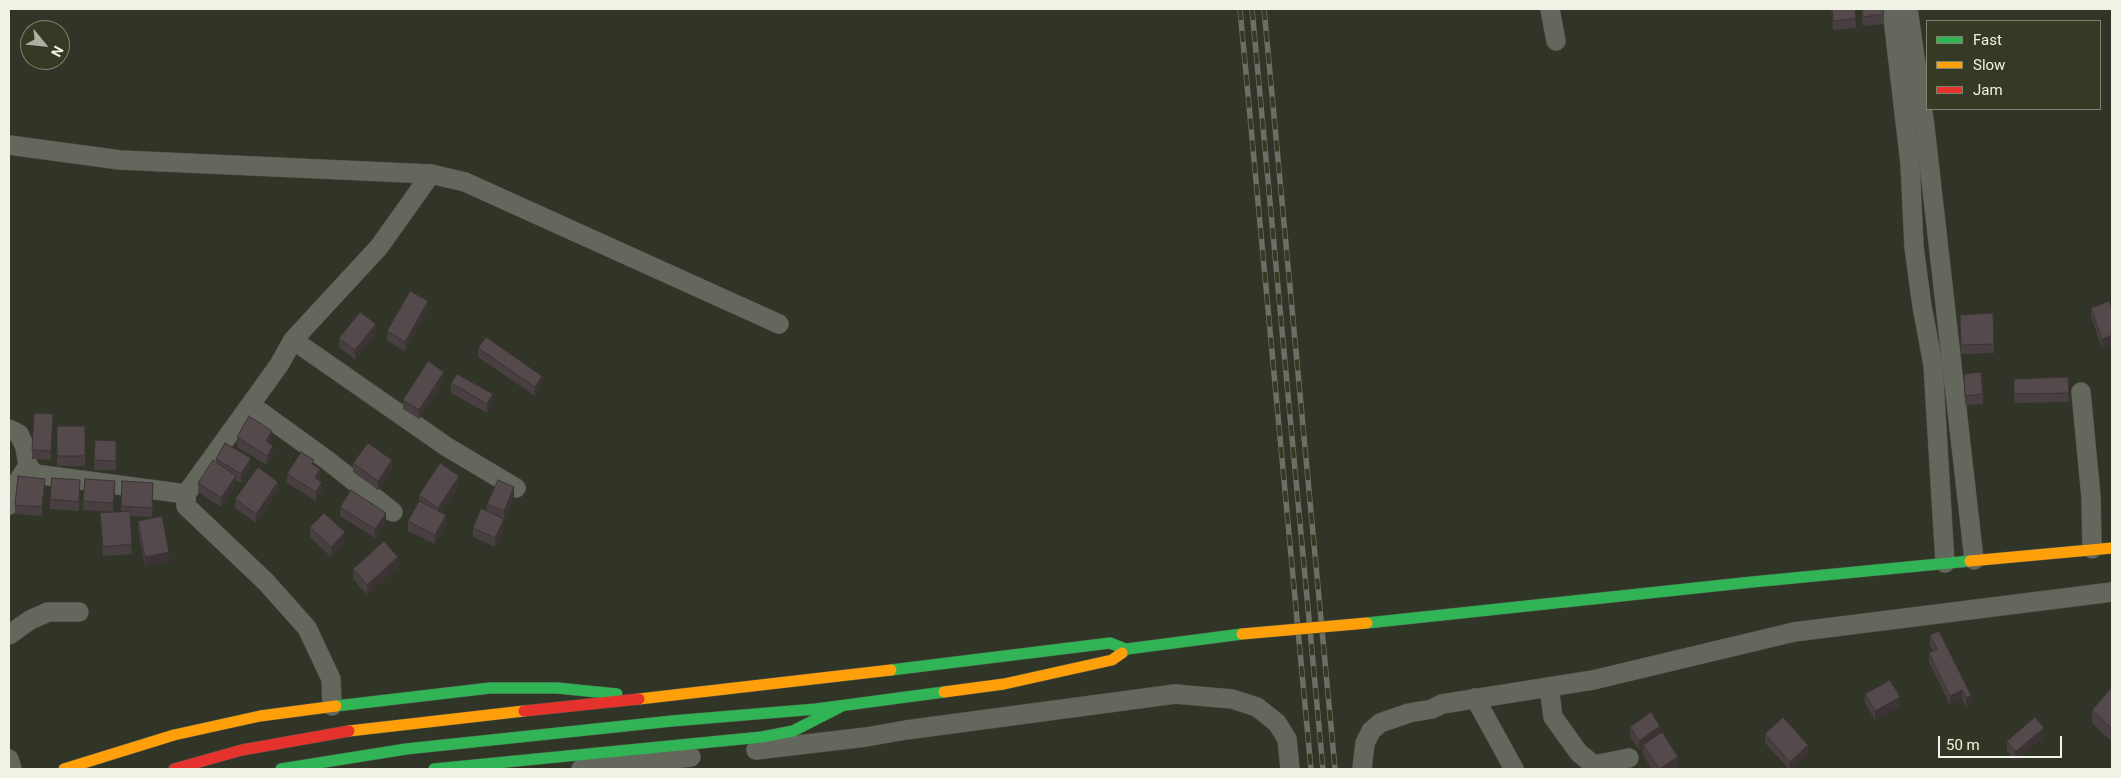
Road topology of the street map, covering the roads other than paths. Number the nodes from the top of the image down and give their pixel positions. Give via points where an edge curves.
1 (1550, 9) edge
2 (1892, 9) edge
3 (1908, 9) edge
4 (1556, 41) dead end
5 (9, 145) edge
6 (431, 174) junction
7 (779, 324) dead end
8 (293, 340) junction
9 (2082, 392) dead end
10 (251, 405) junction
11 (9, 429) edge
12 (28, 466) junction
13 (516, 488) edge
14 (186, 494) junction
15 (9, 505) edge
16 (393, 512) dead end
17 (2112, 548) edge
18 (2092, 549) junction
19 (1974, 560) junction
20 (1945, 563) junction
21 (2112, 592) edge
22 (79, 612) dead end
23 (9, 635) edge
24 (1127, 650) junction
25 (1549, 687) junction
26 (656, 698) junction
27 (1474, 698) junction
28 (845, 705) junction
29 (332, 706) junction
30 (1629, 758) dead end
31 (9, 760) edge
32 (12, 769) edge
33 (64, 769) edge
34 (174, 769) edge
35 (280, 769) edge
36 (434, 769) edge
37 (581, 769) edge
38 (1290, 769) edge
39 (1362, 769) edge
40 (1514, 769) edge

1 - 4 street
2 - 20 street via 1910,164 1914,247 1933,365
3 - 19 street via 1927,146
5 - 6 street via 120,160
6 - 7 street via 465,182
6 - 8 street via 379,247
8 - 10 street
8 - 13 street via 447,447
9 - 18 street
10 - 14 street
10 - 16 street
11 - 12 street via 19,434
12 - 14 street via 35,474 46,477
12 - 15 street via 14,486
14 - 29 street via 186,506 266,582 306,628 331,679
17 - 18 main road
18 - 19 main road
19 - 20 main road
20 - 24 main road, bridge via 1242,634
21 - 25 street via 1794,632 1593,680
22 - 23 street via 48,612
24 - 26 main road via 1110,643
24 - 28 main road via 1112,660 1004,684
25 - 27 street
25 - 30 street via 1553,717 1578,753 1594,765
26 - 29 main road via 557,688 490,688
26 - 34 main road via 333,733 242,750
27 - 39 street via 1380,723 1365,743
27 - 40 street
28 - 35 main road via 406,749
28 - 36 main road via 793,731 762,737
29 - 33 main road via 260,716 174,735
31 - 32 street
37 - 38 street via 866,737 1175,694 1232,699 1257,707 1277,723 1287,739

